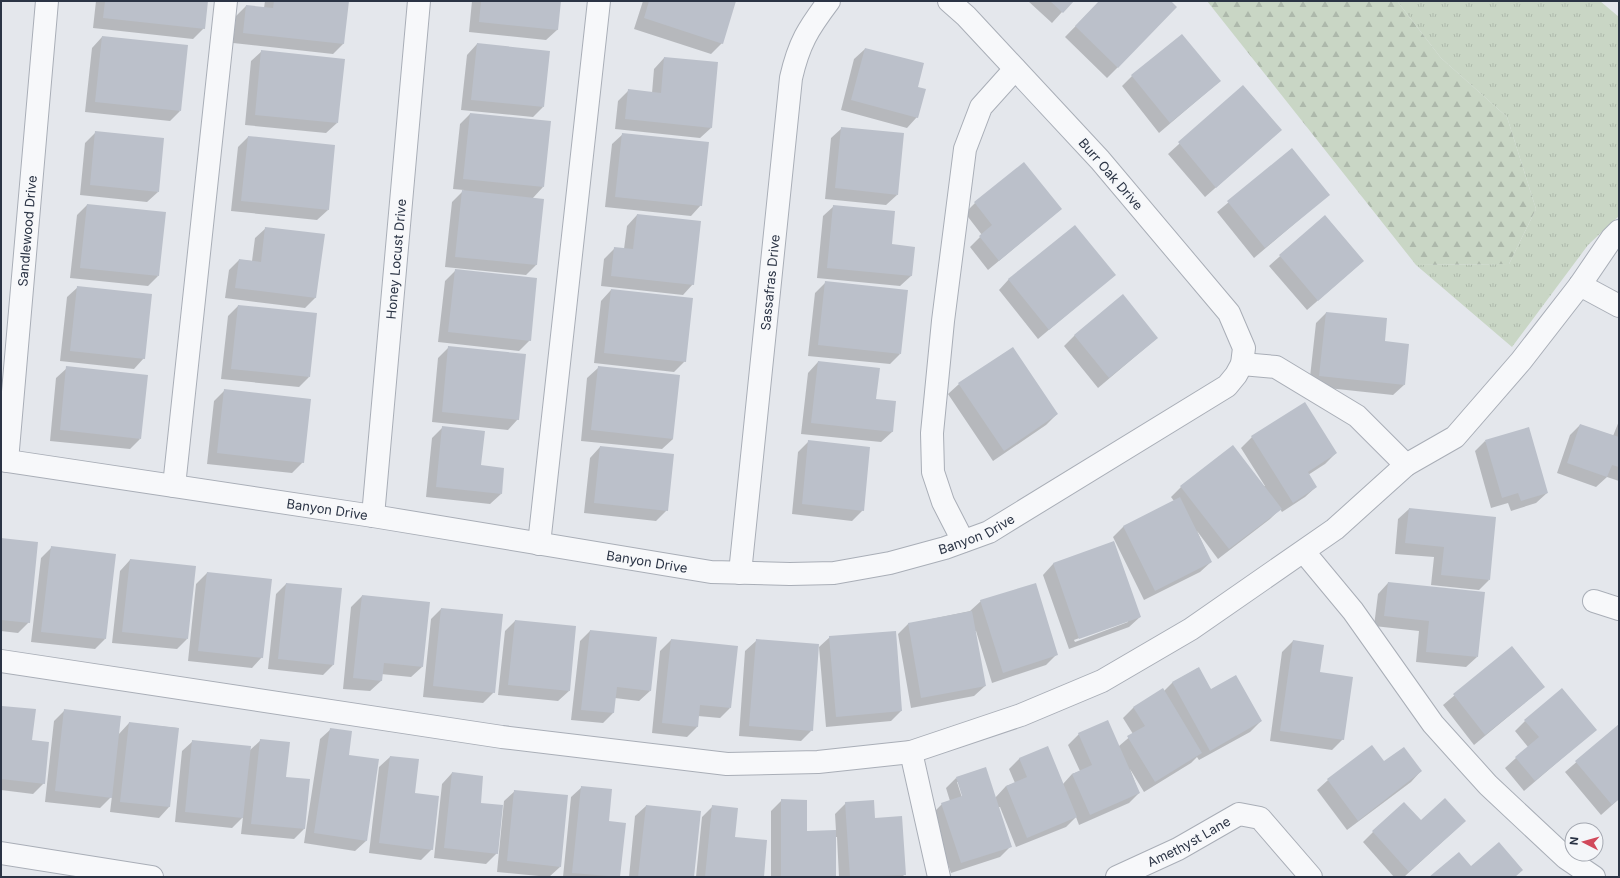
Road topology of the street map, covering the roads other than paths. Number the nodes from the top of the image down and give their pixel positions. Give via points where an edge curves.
1 (47, 1) edge
2 (226, 1) edge
3 (419, 1) edge
4 (599, 1) edge
5 (829, 1) edge
6 (949, 1) edge
7 (1015, 69) junction
8 (1619, 231) edge
9 (1580, 285) junction
10 (1619, 306) edge
11 (10, 327) edge
12 (1242, 364) junction
13 (4, 461) edge
14 (1406, 466) junction
15 (174, 486) junction
16 (373, 516) junction
17 (962, 542) junction
18 (539, 544) junction
19 (1304, 552) junction
20 (740, 573) junction
21 (1594, 601) dead end
22 (1619, 609) edge
23 (1, 661) edge
24 (911, 752) junction
25 (1, 853) edge
26 (149, 877) edge
27 (939, 877) edge
28 (1117, 877) edge
29 (1311, 877) edge
30 (1594, 877) edge

1 - 11 street, Sandlewood Drive
2 - 15 street
3 - 16 street, Honey Locust Drive
4 - 18 street
5 - 20 street, Sassafras Drive via 809,27 800,45 791,78
6 - 7 street, Burr Oak Drive
7 - 12 street, Burr Oak Drive via 1100,160 1228,313 1244,348
7 - 17 street via 981,107 965,149 943,321 932,432 933,472 943,502
8 - 9 street
9 - 10 street
9 - 14 street via 1521,361 1455,437
11 - 13 street, Sandlewood Drive
12 - 14 street via 1276,367 1357,416
12 - 17 street, Banyon Drive via 1227,386 989,532
13 - 15 street, Banyon Drive
14 - 19 street via 1335,529
15 - 16 street, Banyon Drive
16 - 18 street, Banyon Drive
17 - 20 street, Banyon Drive via 890,563 834,573
18 - 20 street, Banyon Drive via 711,572
19 - 24 street via 1191,629 1102,681 1021,715
19 - 30 street via 1353,611 1433,724 1488,785 1566,858
21 - 22 street
23 - 24 street via 502,738 727,764 818,762
24 - 27 street
25 - 26 street
28 - 29 street, Amethyst Lane via 1178,849 1239,814 1260,818

